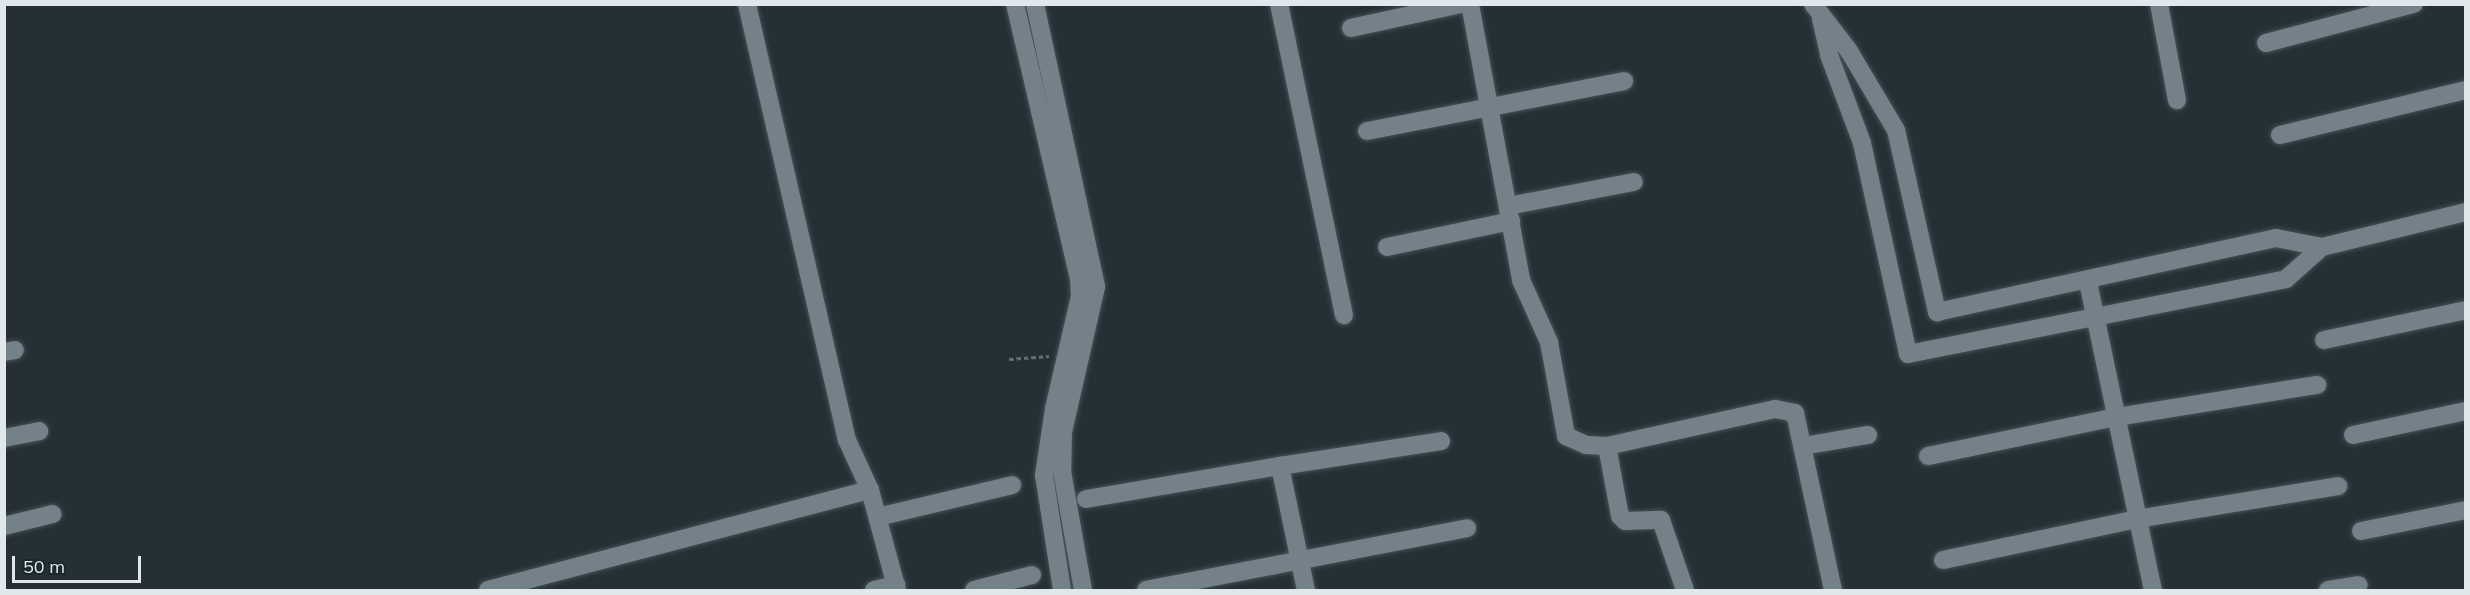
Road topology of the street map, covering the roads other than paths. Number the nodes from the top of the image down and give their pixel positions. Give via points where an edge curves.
1 (747, 4) edge
2 (1015, 4) edge
3 (1035, 4) edge
4 (1279, 4) edge
5 (1461, 4) edge
6 (1470, 4) edge
7 (2159, 4) edge
8 (2414, 4) edge
9 (1816, 9) edge
10 (1351, 28) dead end
11 (2266, 43) dead end
12 (1624, 81) dead end
13 (2466, 90) edge
14 (2177, 100) dead end
15 (1491, 106) junction
16 (1367, 131) dead end
17 (2280, 135) dead end
18 (1634, 182) dead end
19 (2466, 212) edge
20 (1509, 214) junction
21 (1387, 247) dead end
22 (2322, 247) junction
23 (2088, 282) junction
24 (2466, 310) edge
25 (1344, 315) dead end
26 (2096, 317) junction
27 (2324, 340) dead end
28 (2317, 385) dead end
29 (1064, 389) junction
30 (2466, 411) edge
31 (2117, 417) junction
32 (39, 431) dead end
33 (1056, 431) junction
34 (1868, 435) dead end
35 (2353, 435) dead end
36 (4, 438) edge
37 (1441, 441) dead end
38 (1606, 446) junction
39 (1803, 446) junction
40 (1928, 456) dead end
41 (1280, 466) junction
42 (1012, 485) dead end
43 (2338, 486) dead end
44 (870, 490) junction
45 (1074, 500) junction
46 (1046, 504) junction
47 (2466, 510) edge
48 (53, 514) dead end
49 (878, 517) junction
50 (2137, 519) junction
51 (4, 526) edge
52 (1467, 528) dead end
53 (2361, 531) dead end
54 (1300, 560) junction
55 (1943, 561) dead end
56 (1032, 575) dead end
57 (2359, 585) dead end
58 (897, 588) edge
59 (489, 591) edge
60 (874, 591) edge
61 (974, 591) edge
62 (1062, 591) edge
63 (1083, 591) edge
64 (1146, 591) edge
65 (1306, 591) edge
66 (1685, 591) edge
67 (1833, 591) edge
68 (2152, 591) edge
69 (2328, 591) edge

1 - 44 street via 847,440
2 - 29 street via 1079,278 1080,296
3 - 29 street via 1095,278 1093,308
4 - 25 street
5 - 10 street
6 - 15 street
7 - 14 street
8 - 11 street
9 - 23 street via 1849,51 1896,130 1935,311
9 - 26 street via 1862,143 1907,354
12 - 15 street
13 - 17 street
15 - 16 street
15 - 20 street
18 - 20 street
19 - 22 street
20 - 21 street
20 - 38 street via 1521,280 1549,342 1566,436 1586,445
22 - 23 street via 2276,238
22 - 26 street via 2286,279
23 - 26 street
24 - 27 street
26 - 31 street
28 - 31 street
29 - 33 street
30 - 35 street
31 - 40 street
31 - 50 street
32 - 36 street
33 - 45 street
33 - 46 street via 1044,475
34 - 39 street
37 - 41 street
38 - 39 street via 1775,409 1795,413
38 - 66 street via 1620,516 1625,521 1661,520
39 - 67 street
41 - 45 street
41 - 54 street
42 - 49 street
43 - 50 street
44 - 49 street
44 - 59 street
45 - 46 street
45 - 63 street
46 - 62 street
47 - 53 street
48 - 51 street
49 - 58 street
50 - 55 street
50 - 68 street
52 - 54 street
54 - 64 street
54 - 65 street
56 - 61 street
57 - 69 street
58 - 60 street

